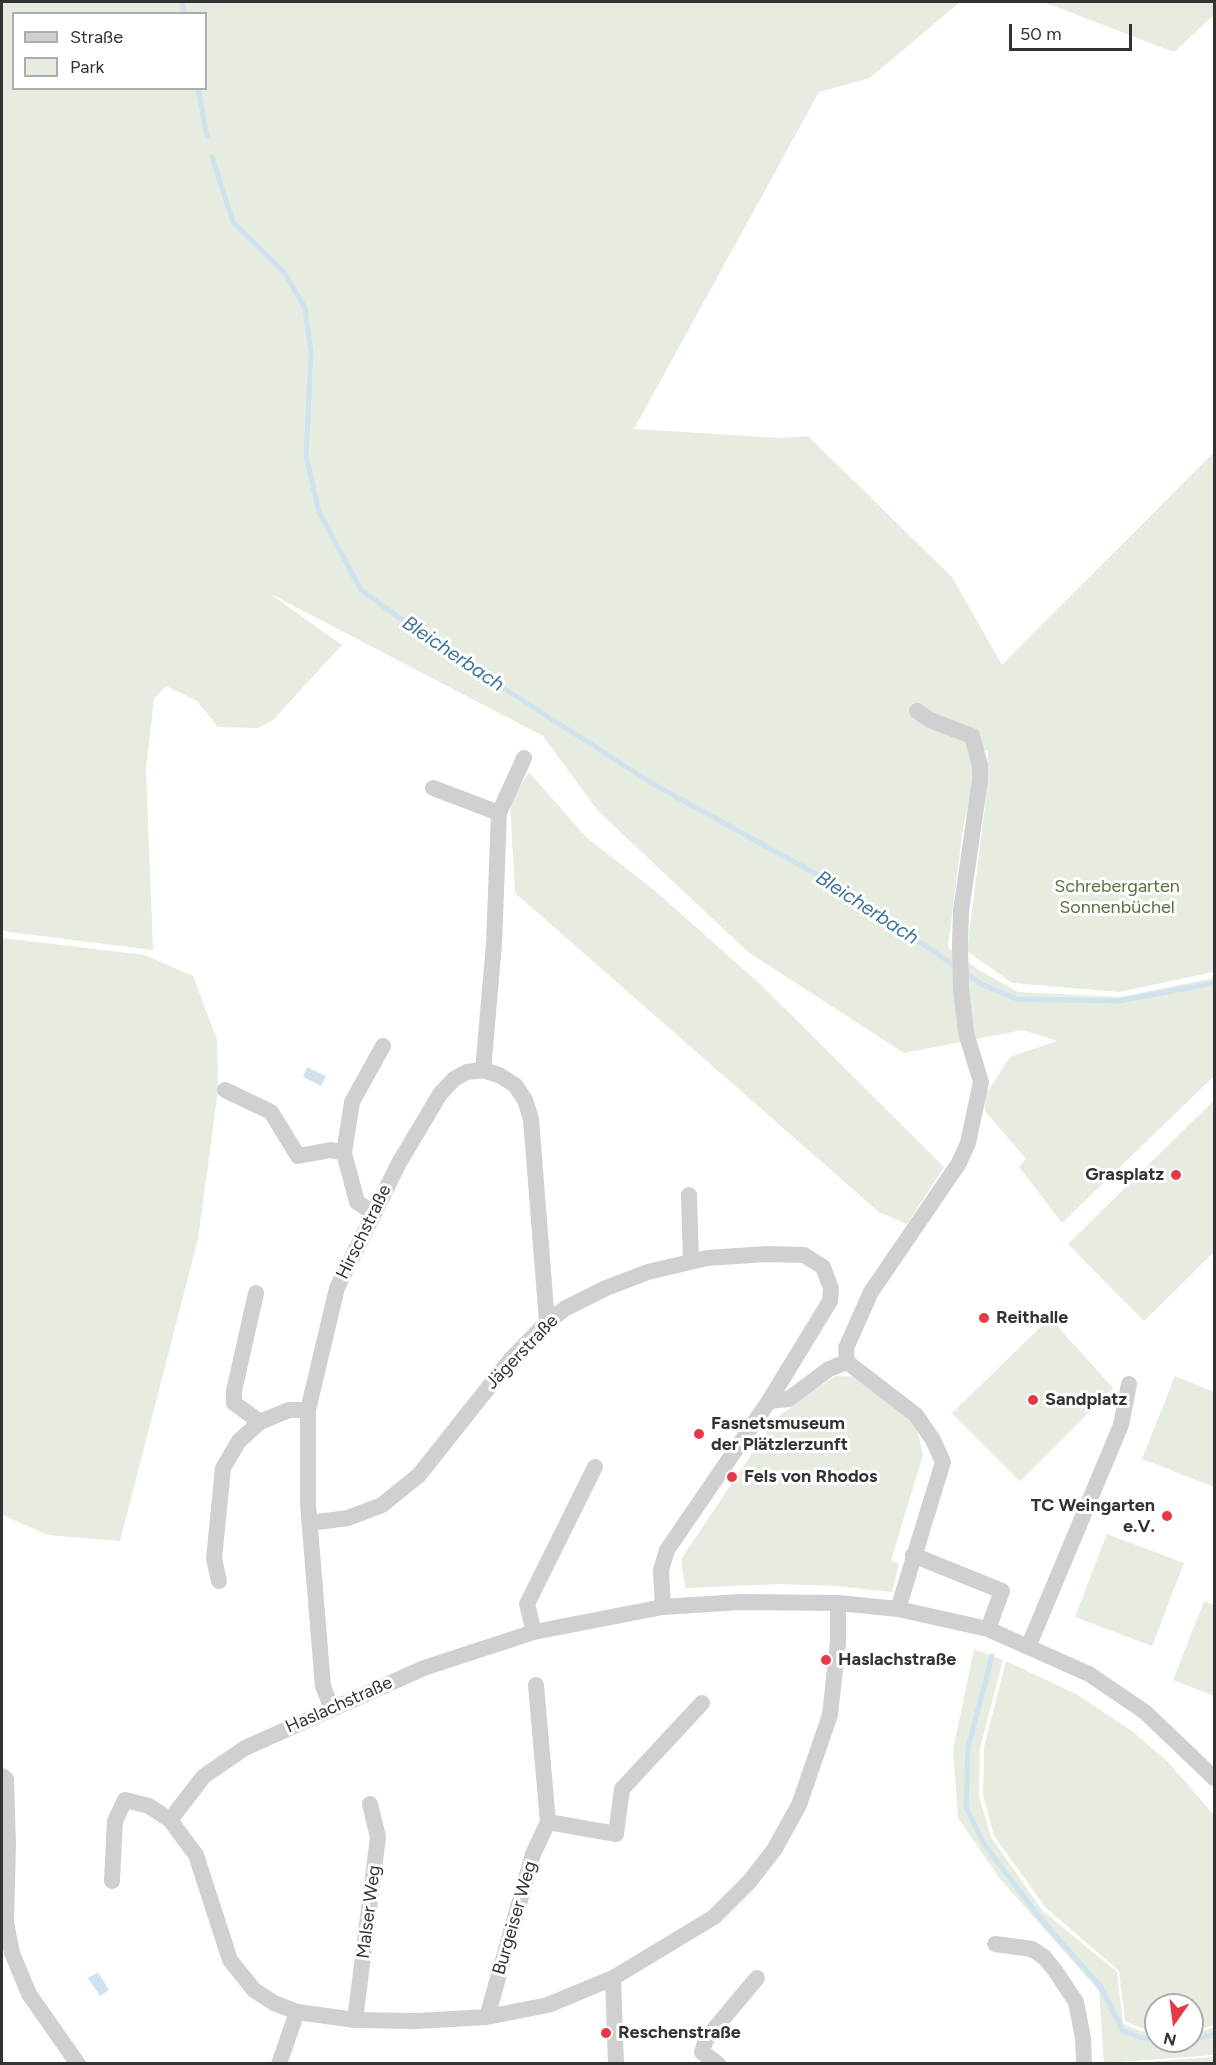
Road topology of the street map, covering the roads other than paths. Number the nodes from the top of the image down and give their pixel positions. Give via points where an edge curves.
1 (917, 711) dead end
2 (524, 758) dead end
3 (433, 788) dead end
4 (499, 813) junction
5 (383, 1047) dead end
6 (483, 1070) junction
7 (225, 1090) dead end
8 (344, 1153) junction
9 (689, 1195) dead end
10 (373, 1213) junction
11 (691, 1262) junction
12 (256, 1293) dead end
13 (547, 1322) junction
14 (847, 1362) junction
15 (1129, 1384) dead end
16 (770, 1401) junction
17 (308, 1410) junction
18 (260, 1422) junction
19 (595, 1467) dead end
20 (310, 1524) junction
21 (913, 1555) junction
22 (219, 1581) dead end
23 (838, 1603) junction
24 (663, 1607) junction
25 (898, 1609) junction
26 (988, 1629) junction
27 (534, 1632) junction
28 (1029, 1645) junction
29 (536, 1685) dead end
30 (702, 1703) dead end
31 (331, 1707) junction
32 (2, 1776) edge
33 (1215, 1778) edge
34 (370, 1803) dead end
35 (170, 1820) junction
36 (548, 1822) junction
37 (112, 1881) dead end
38 (995, 1944) dead end
39 (757, 1977) dead end
40 (613, 1978) junction
41 (297, 2012) junction
42 (487, 2017) junction
43 (355, 2020) junction
44 (78, 2064) edge
45 (279, 2064) edge
46 (615, 2064) edge
47 (718, 2064) edge
48 (1084, 2064) edge

1 - 14 street via 972,736 980,765 960,943 966,1033 981,1082 968,1143 959,1163 871,1292 846,1348
2 - 4 street
3 - 4 street
4 - 6 street via 494,944
5 - 8 street via 352,1102
6 - 10 street, Hirschstraße via 454,1079 440,1094
6 - 13 street via 515,1085 531,1119
7 - 8 street via 272,1112 298,1156 331,1150
8 - 10 street via 357,1202
9 - 11 street
10 - 17 street, Hirschstraße via 337,1288
11 - 13 street, Jägerstraße via 648,1272 606,1288
11 - 16 street, Jägerstraße via 767,1254 804,1255 823,1267 831,1288 830,1301
12 - 18 street via 234,1403
13 - 20 street, Jägerstraße via 511,1359 419,1475 382,1504 348,1518
14 - 16 street via 829,1369 789,1399
14 - 21 street via 916,1415 943,1462
15 - 28 street via 1121,1425
16 - 24 street via 667,1550 661,1570
17 - 18 street via 289,1410
17 - 20 street, Hirschstraße
18 - 22 street via 239,1441 223,1468 214,1559
19 - 27 street via 527,1604
20 - 31 street, Hirschstraße via 323,1686
21 - 25 street
21 - 26 street via 1002,1591
23 - 24 street, Haslachstraße via 740,1602
23 - 25 street, Haslachstraße
23 - 40 street via 830,1714 800,1805 774,1850 714,1917
24 - 27 street, Haslachstraße
25 - 26 street, Haslachstraße
26 - 28 street, Haslachstraße
27 - 31 street, Haslachstraße via 424,1668
28 - 33 street, Haslachstraße via 1089,1674 1145,1713
29 - 36 street
30 - 36 street via 622,1789 616,1834
31 - 35 street, Haslachstraße via 245,1748 204,1776
32 - 44 street via 6,1779 8,1833 6,1922 12,1953 29,1994
34 - 43 street, Malser Weg via 378,1837
35 - 37 street via 149,1806 125,1800 115,1821
35 - 41 street via 196,1855 230,1960 254,1989
36 - 42 street, Burgeiser Weg via 533,1854
38 - 48 street via 1032,1949 1054,1969 1076,2002
39 - 47 street via 706,2039 702,2052
40 - 42 street via 548,2005
40 - 46 street
41 - 43 street
41 - 45 street
42 - 43 street

